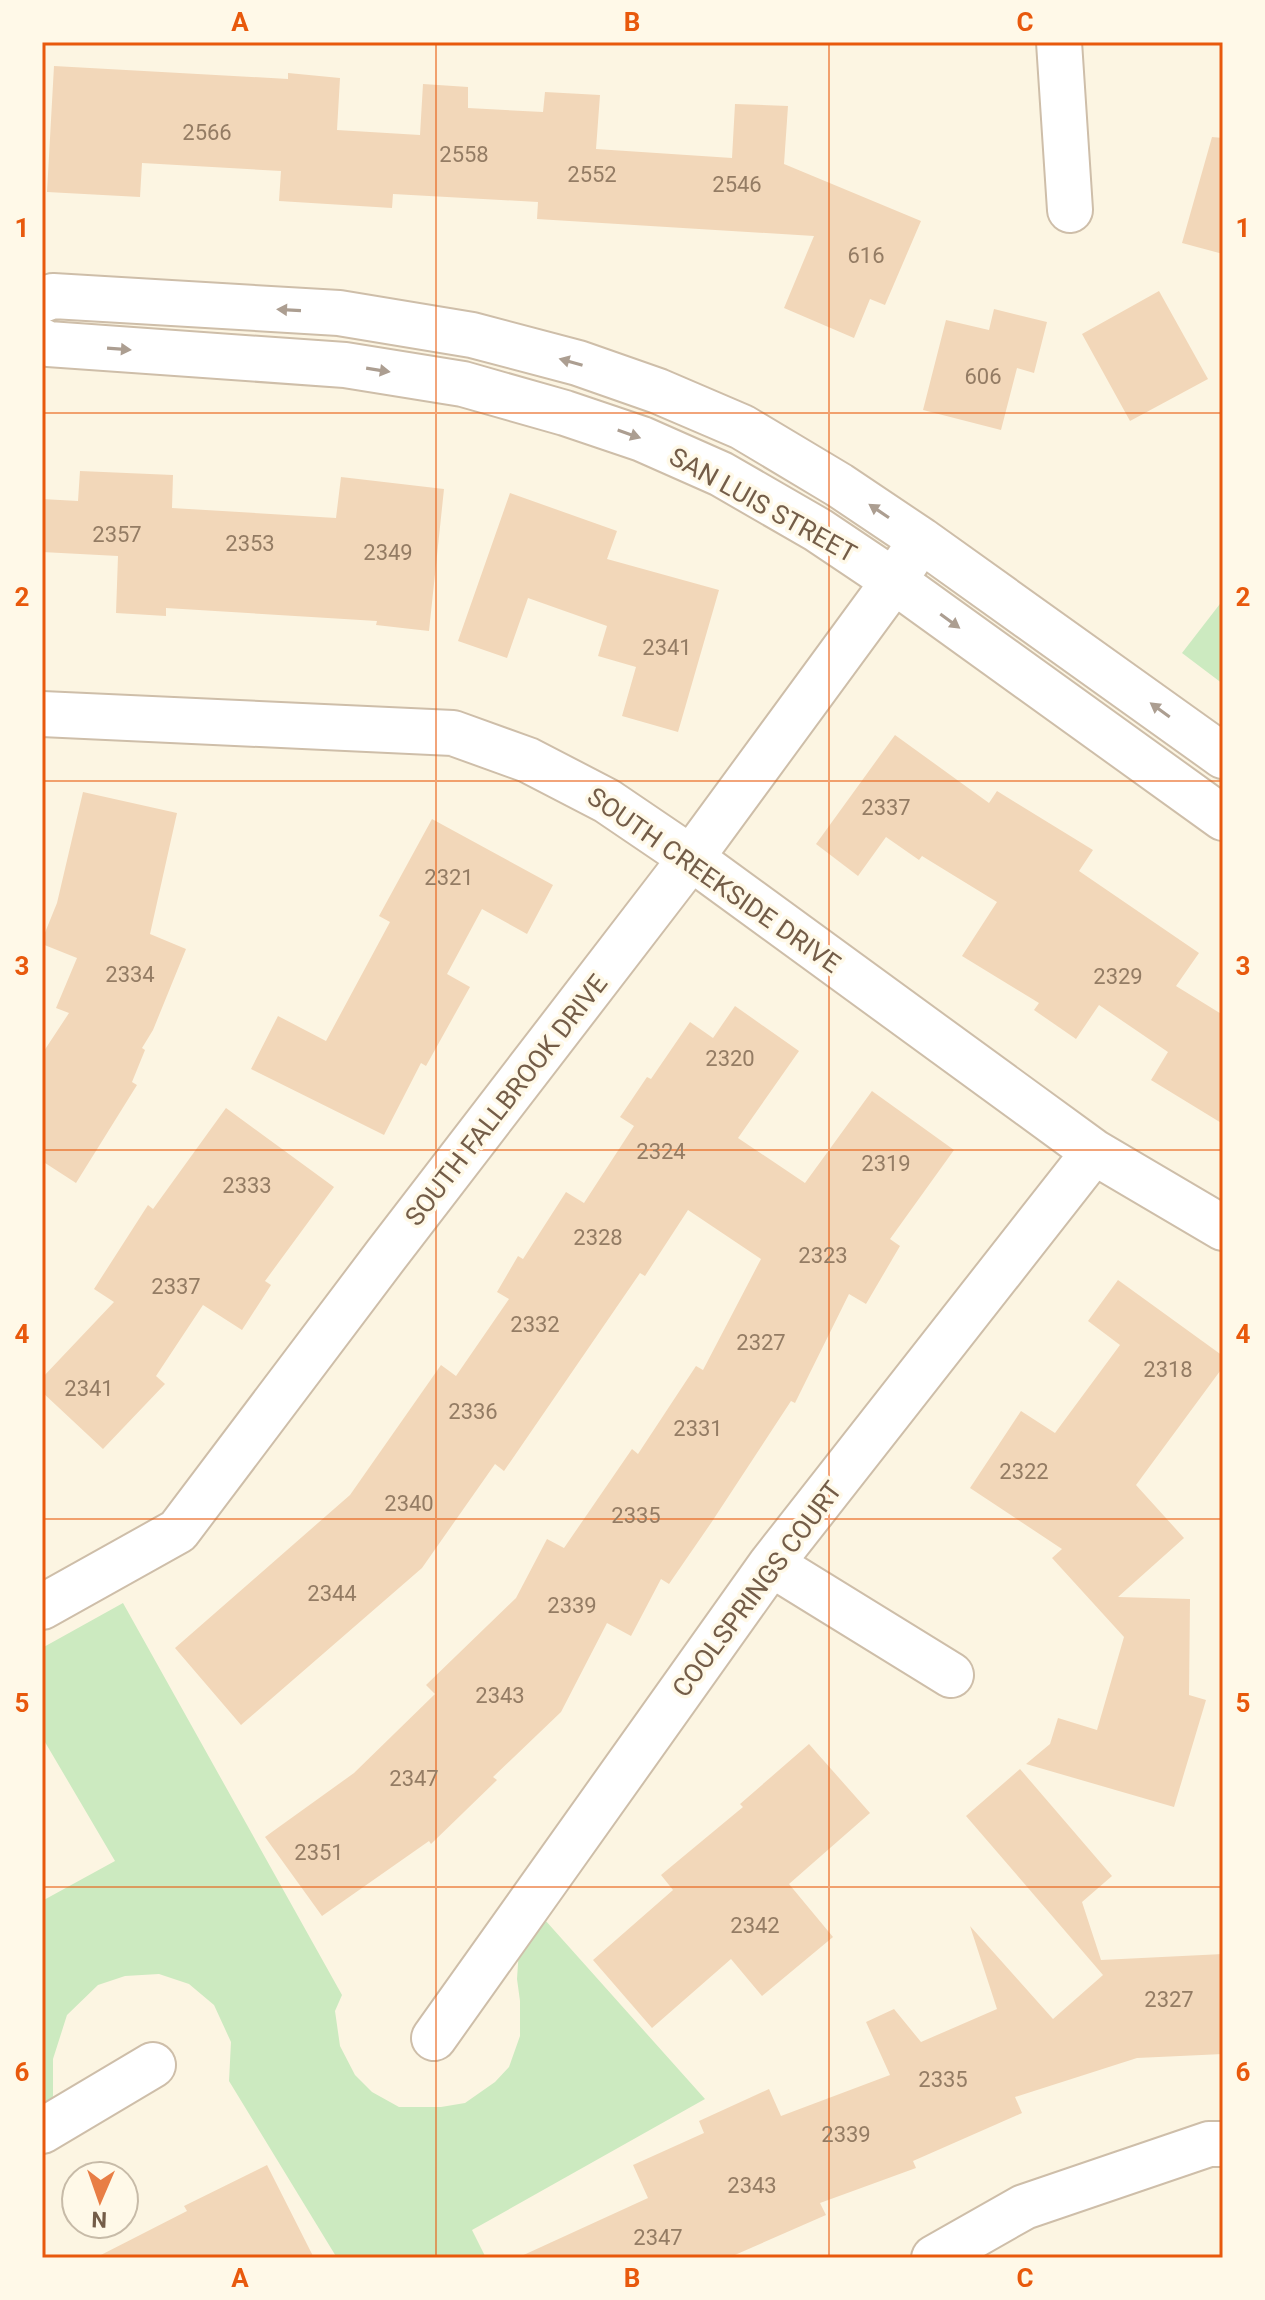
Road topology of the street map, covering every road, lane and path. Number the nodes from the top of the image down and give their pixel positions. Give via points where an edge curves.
1 (1059, 42) edge
2 (1070, 210) dead end
3 (42, 300) edge
4 (42, 341) edge
5 (921, 540) junction
6 (894, 581) junction
7 (42, 714) edge
8 (1223, 756) edge
9 (1223, 818) edge
10 (691, 858) junction
11 (1094, 1152) junction
12 (1223, 1228) edge
13 (771, 1564) junction
14 (42, 1607) edge
15 (951, 1675) dead end
16 (434, 2038) dead end
17 (153, 2065) dead end
18 (42, 2131) edge
19 (1223, 2144) edge
20 (934, 2258) edge

1 - 2 street
5 -> 3 street, SAN LUIS STREET via 742,427 578,363 472,335 339,313 53,296
4 -> 6 street, SAN LUIS STREET via 345,365 463,384 521,400 642,439 721,474
5 - 6 street, SOUTH FALLBROOK DRIVE
8 -> 5 street, SAN LUIS STREET
6 -> 9 street, SAN LUIS STREET
6 - 10 street, SOUTH FALLBROOK DRIVE
7 - 10 street, SOUTH CREEKSIDE DRIVE via 453,733 528,760 607,801
10 - 11 street, SOUTH CREEKSIDE DRIVE
10 - 14 street, SOUTH FALLBROOK DRIVE via 178,1531
11 - 12 street, SOUTH CREEKSIDE DRIVE
11 - 13 street, COOLSPRINGS COURT
13 - 15 street
13 - 16 street, COOLSPRINGS COURT
17 - 18 street
19 - 20 street via 1209,2144 1024,2207

